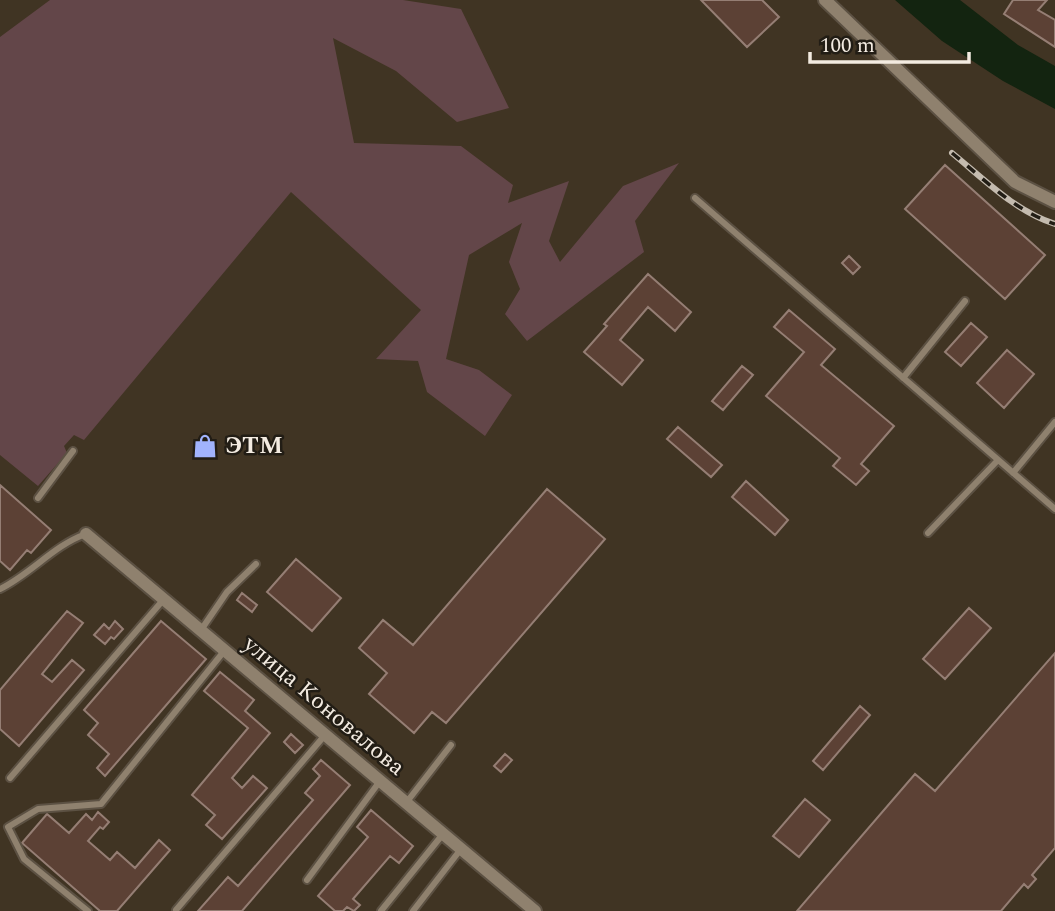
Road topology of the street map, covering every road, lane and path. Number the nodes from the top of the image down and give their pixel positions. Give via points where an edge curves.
1 (825, 0) edge
2 (695, 198) dead end
3 (1055, 202) edge
4 (965, 302) dead end
5 (903, 378) junction
6 (1055, 422) edge
7 (73, 451) dead end
8 (998, 460) junction
9 (1013, 473) junction
10 (38, 498) dead end
11 (1055, 509) edge
12 (928, 533) dead end
13 (86, 534) joint
14 (256, 564) dead end
15 (0, 589) edge
16 (164, 599) junction
17 (201, 630) junction
18 (225, 650) junction
19 (325, 735) junction
20 (451, 745) dead end
21 (10, 778) dead end
22 (380, 781) junction
23 (406, 803) junction
24 (443, 834) junction
25 (461, 849) junction
26 (307, 880) dead end
27 (88, 911) edge
28 (176, 911) edge
29 (382, 911) edge
30 (413, 911) edge
31 (535, 911) edge

1 - 3 street via 1015,182
2 - 5 lane
4 - 5 lane
5 - 8 lane
6 - 9 lane
7 - 10 lane
8 - 9 lane
8 - 12 lane
9 - 11 lane
13 - 15 lane via 70,540
13 - 16 street, улица Коновалова
14 - 17 lane via 227,592
16 - 17 street, улица Коновалова
16 - 21 lane
17 - 18 street, улица Коновалова
18 - 19 street, улица Коновалова
18 - 27 lane via 102,804 38,809 8,827 24,859
19 - 22 street, улица Коновалова
19 - 28 lane
20 - 23 lane
22 - 23 street, улица Коновалова
22 - 26 lane
23 - 24 street, улица Коновалова
24 - 25 street, улица Коновалова
24 - 29 lane
25 - 30 lane
25 - 31 street, улица Коновалова

